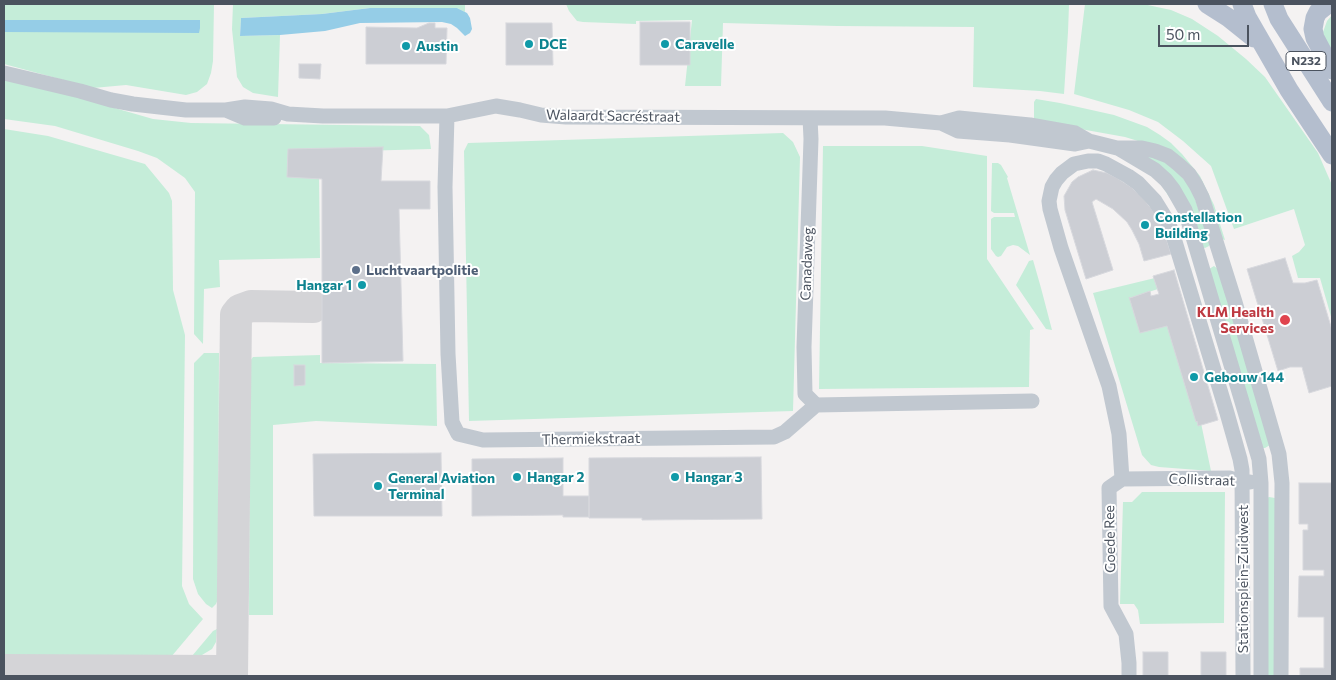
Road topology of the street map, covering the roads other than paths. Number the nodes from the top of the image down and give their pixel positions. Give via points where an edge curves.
1 (1207, 4) edge
2 (1242, 4) edge
3 (1265, 4) edge
4 (1328, 4) edge
5 (1276, 11) edge
6 (1264, 47) junction
7 (1332, 70) edge
8 (4, 74) edge
9 (1332, 102) edge
10 (446, 116) junction
11 (810, 118) junction
12 (1116, 148) junction
13 (1332, 155) edge
14 (1225, 252) junction
15 (1200, 258) junction
16 (1182, 264) junction
17 (1032, 401) dead end
18 (816, 405) junction
19 (1122, 479) junction
20 (1242, 482) junction
21 (1261, 483) junction
22 (1282, 483) junction
23 (1129, 676) edge
24 (1243, 676) edge
25 (1261, 676) edge
26 (1281, 676) edge

1 - 6 main road, N232
2 - 6 main road, N232
3 - 5 main road, N232
4 - 7 main road, N232 via 1318,12 1313,29
5 - 9 main road, N232
6 - 13 main road, N232
8 - 10 street, Walaardt Sacréstraat via 126,103 186,110 245,107 288,114
10 - 11 street, Walaardt Sacréstraat via 496,106 566,117
10 - 18 street, Thermiekstraat via 448,354 452,422 458,434 483,440 774,437 785,432
11 - 12 street, Walaardt Sacréstraat via 885,118 940,123 958,132 1007,129 1075,144 1089,141
11 - 18 street, Canadaweg via 804,347 805,394
12 - 14 street via 1155,151 1168,156 1189,174
12 - 15 street, Stationsplein-Zuidwest via 1155,170 1174,189 1185,210
14 - 15 street
14 - 22 street via 1279,454
15 - 16 street
15 - 21 street, Stationsplein-Zuidwest via 1260,459
16 - 19 street, Stationsplein-Zuidwest via 1168,222 1155,201 1128,176 1106,164 1088,161 1068,168 1056,180 1050,195 1050,209 1109,386 1119,434
16 - 20 street, Stationsplein-Zuidwest via 1240,459
17 - 18 street
19 - 20 street, Collistraat via 1230,478
19 - 23 street, Goede Ree via 1109,488 1111,606 1126,634
20 - 21 street, Collistraat
20 - 24 street, Stationsplein-Zuidwest
21 - 22 street, Collistraat
21 - 25 street, Stationsplein-Zuidwest
22 - 26 street

